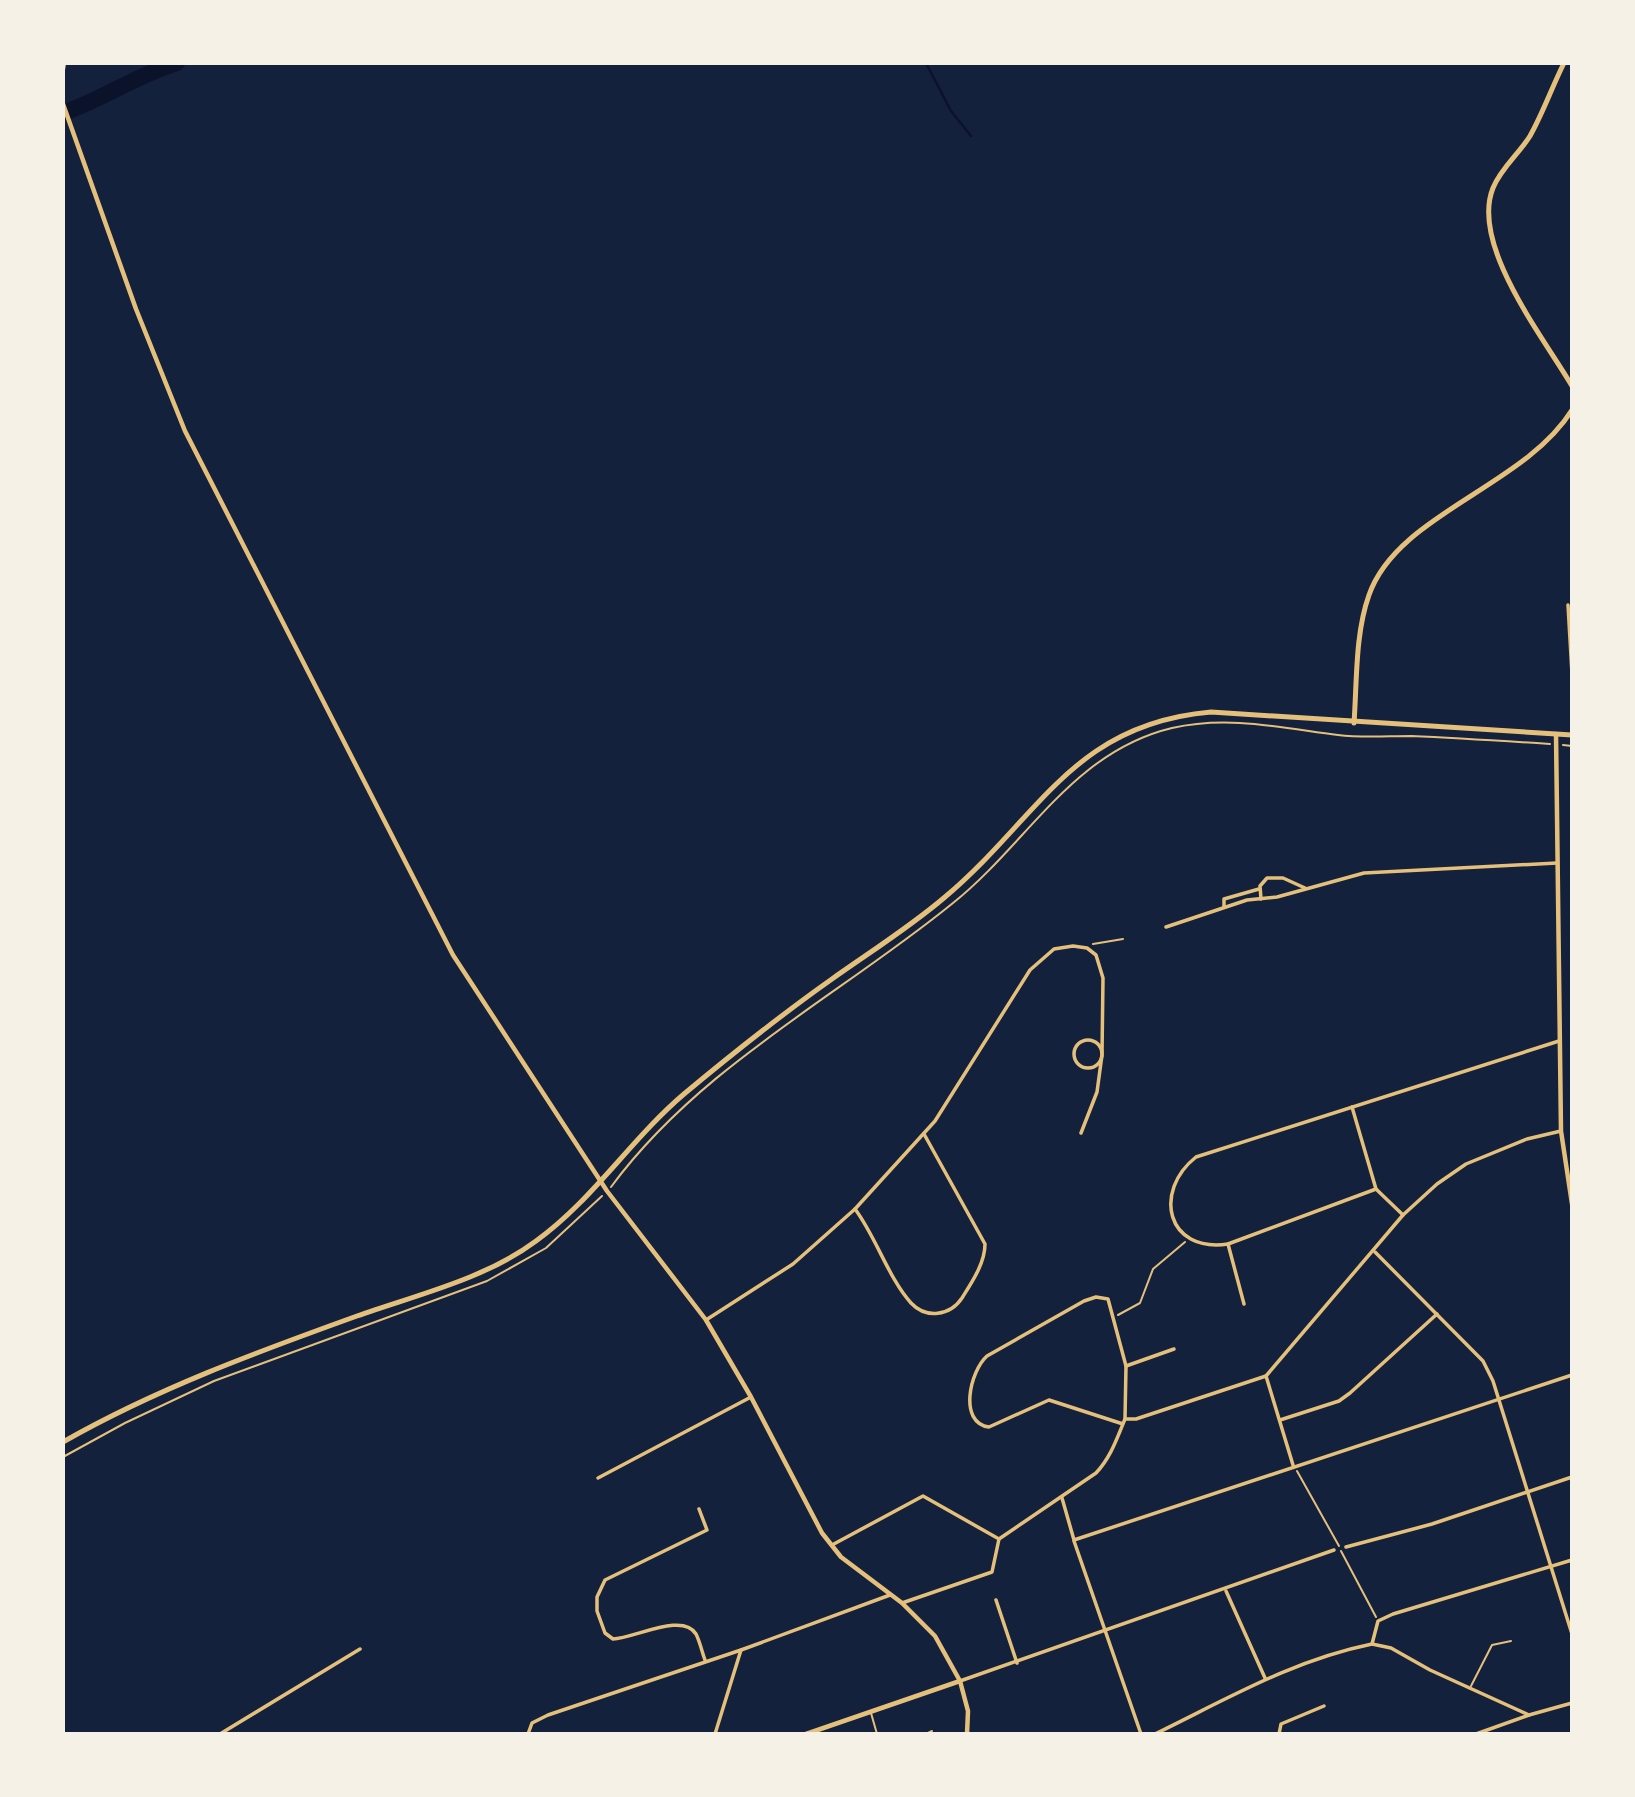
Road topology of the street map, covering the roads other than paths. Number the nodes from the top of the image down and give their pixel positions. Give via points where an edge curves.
1 (64, 63) edge
2 (1563, 63) edge
3 (63, 69) edge
4 (63, 105) edge
5 (1572, 386) edge
6 (1572, 410) edge
7 (1568, 606) dead end
8 (1572, 674) edge
9 (1354, 723) junction
10 (1556, 733) junction
11 (1572, 735) edge
12 (1557, 863) junction
13 (1307, 888) junction
14 (1259, 889) junction
15 (1261, 899) junction
16 (1224, 907) junction
17 (1166, 927) dead end
18 (1559, 1041) junction
19 (1102, 1055) junction
20 (1352, 1107) junction
21 (1561, 1131) junction
22 (1081, 1133) dead end
23 (924, 1134) junction
24 (600, 1179) junction
25 (1376, 1189) junction
26 (1572, 1204) edge
27 (855, 1209) junction
28 (1403, 1216) junction
29 (1228, 1244) junction
30 (1375, 1252) junction
31 (1244, 1304) dead end
32 (1437, 1314) junction
33 (706, 1320) junction
34 (1174, 1349) dead end
35 (1126, 1366) junction
36 (1572, 1374) edge
37 (1266, 1376) junction
38 (751, 1397) junction
39 (1498, 1398) junction
40 (1125, 1419) junction
41 (1280, 1420) junction
42 (1123, 1424) junction
43 (63, 1442) edge
44 (1293, 1465) junction
45 (1572, 1477) edge
46 (598, 1478) dead end
47 (1528, 1492) junction
48 (1062, 1498) junction
49 (699, 1509) dead end
50 (999, 1539) junction
51 (1074, 1540) junction
52 (831, 1546) junction
53 (1346, 1547) dead end
54 (1334, 1550) dead end
55 (1572, 1560) edge
56 (1551, 1566) junction
57 (1226, 1590) junction
58 (890, 1595) junction
59 (996, 1600) dead end
60 (902, 1603) junction
61 (1570, 1616) edge
62 (1105, 1630) junction
63 (1572, 1634) edge
64 (1511, 1642) dead end
65 (1372, 1644) junction
66 (360, 1648) dead end
67 (741, 1650) junction
68 (705, 1661) junction
69 (1017, 1663) junction
70 (1265, 1678) junction
71 (960, 1681) junction
72 (1471, 1687) junction
73 (1572, 1703) edge
74 (1324, 1706) dead end
75 (870, 1712) junction
76 (1529, 1715) junction
77 (932, 1731) dead end
78 (528, 1732) edge
79 (220, 1734) edge
80 (715, 1734) edge
81 (806, 1734) edge
82 (877, 1734) edge
83 (926, 1734) edge
84 (967, 1734) edge
85 (1141, 1734) edge
86 (1155, 1734) edge
87 (1279, 1734) edge
88 (1476, 1734) edge

1 - 3 street
2 - 5 main road via 1531,134 1497,181 1488,219 1493,243 1515,290
4 - 24 street via 164,383 230,522 453,955
6 - 9 main road via 1529,458 1414,537 1388,561 1374,583 1364,614
7 - 8 street
9 - 10 main road
9 - 24 main road via 1197,713 1156,722 1101,747 1060,777 946,896 737,1051 658,1117
10 - 11 main road
10 - 12 street
12 - 13 street via 1364,873
12 - 18 street
13 - 14 street via 1272,877 1263,880
13 - 15 street
14 - 15 street
14 - 16 street via 1228,897 1222,901
15 - 16 street
16 - 17 street
18 - 20 street
18 - 21 street
19 - 19 street via 1091,1041 1078,1045 1074,1053 1079,1065 1087,1068 1096,1066
19 - 22 street via 1096,1096
19 - 23 street via 1102,965 1087,948 1054,949 1030,970
20 - 25 street
20 - 29 street via 1232,1144 1187,1164 1172,1192 1171,1212 1180,1231 1188,1239 1211,1246
21 - 26 street
21 - 28 street via 1527,1139 1466,1164
23 - 27 street
23 - 27 street via 985,1244 978,1269 957,1304 929,1314 912,1304
24 - 33 street
24 - 43 main road via 557,1225 504,1261 208,1371
25 - 28 street
25 - 29 street
27 - 33 street via 782,1272
28 - 30 street
29 - 31 street
30 - 32 street
30 - 37 street
32 - 39 street via 1483,1361
32 - 41 street via 1339,1401
33 - 38 street
34 - 35 street
35 - 40 street
35 - 42 street via 1108,1299 1096,1297 986,1356 975,1368 971,1409 976,1423 989,1427 1043,1402 1058,1401
36 - 39 street
37 - 40 street
37 - 41 street
38 - 46 street
38 - 52 street
39 - 44 street
39 - 47 street
40 - 42 street
41 - 44 street
42 - 48 street via 1107,1462
44 - 51 street
45 - 47 street
47 - 53 street
47 - 56 street
48 - 50 street
48 - 51 street
49 - 68 street via 707,1530 605,1580 598,1589 597,1611 605,1633 613,1639 687,1625 695,1633
50 - 52 street via 923,1496
50 - 60 street via 992,1572
51 - 62 street
52 - 58 street
54 - 57 street
55 - 56 street
56 - 61 street
56 - 65 street via 1378,1621
57 - 62 street
57 - 70 street
58 - 60 street
58 - 67 street
59 - 69 street
60 - 71 street via 935,1636
61 - 63 street
62 - 69 street
62 - 85 street
64 - 72 lane via 1492,1645
65 - 70 street via 1328,1653
65 - 72 street via 1391,1648
66 - 79 street
67 - 68 street
67 - 80 street
68 - 78 street via 548,1714 532,1723
69 - 71 street
70 - 86 street
71 - 75 street
71 - 84 street via 968,1712
72 - 76 street
73 - 76 street
74 - 87 street via 1281,1724
75 - 81 street
75 - 82 lane
76 - 88 street
77 - 83 lane

